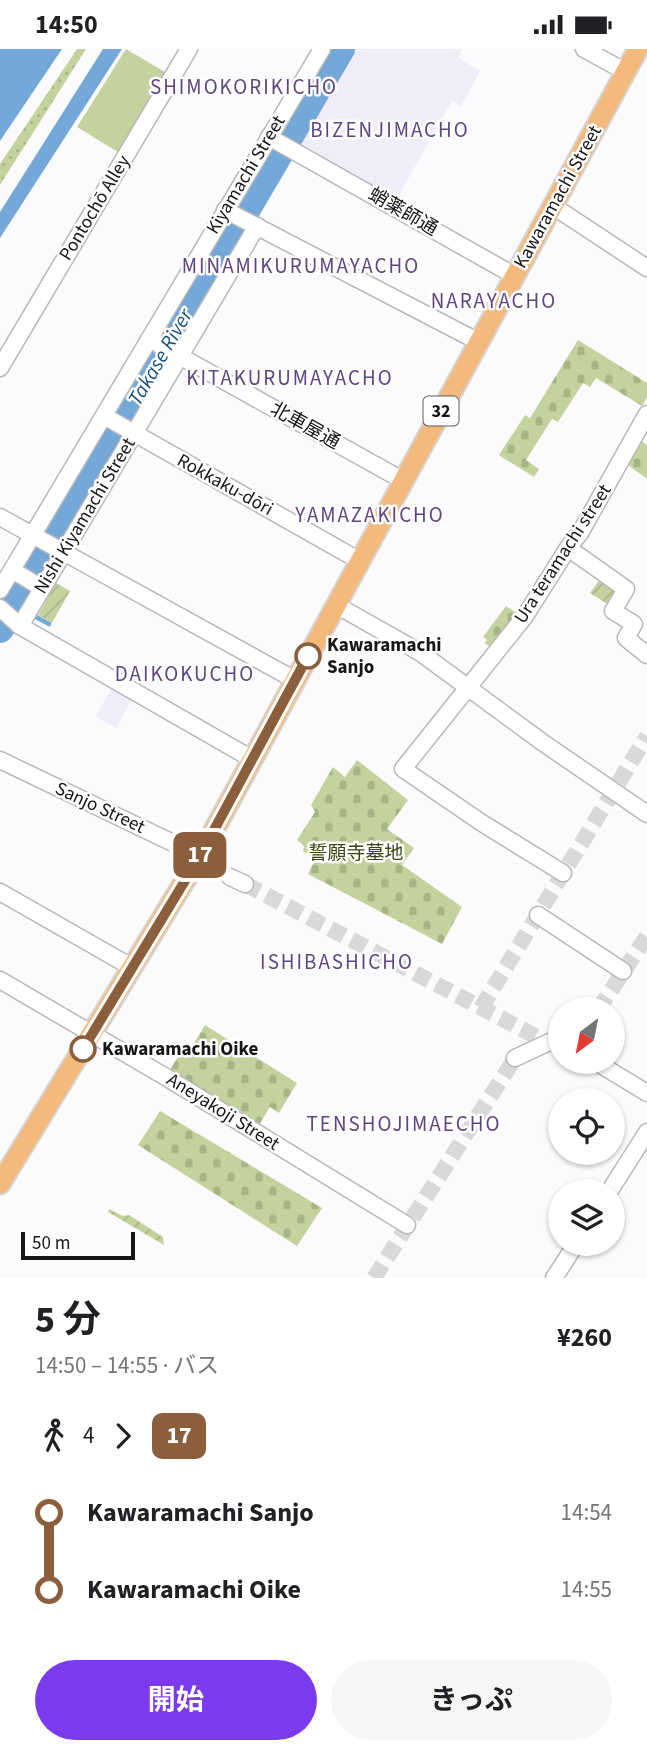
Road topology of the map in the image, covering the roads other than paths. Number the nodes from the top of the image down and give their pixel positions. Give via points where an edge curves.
1 (189, 49) edge
2 (322, 49) edge
3 (584, 49) edge
4 (638, 49) edge
5 (626, 72) junction
6 (279, 143) junction
7 (553, 206) junction
8 (241, 218) junction
9 (647, 268) edge
10 (515, 276) junction
11 (479, 342) junction
12 (164, 348) junction
13 (0, 368) edge
14 (647, 414) edge
15 (107, 418) junction
16 (130, 431) junction
17 (404, 481) junction
18 (0, 517) edge
19 (49, 544) junction
20 (568, 548) junction
21 (360, 561) junction
22 (17, 572) junction
23 (38, 586) junction
24 (0, 590) edge
25 (336, 605) junction
26 (1, 609) edge
27 (17, 623) junction
28 (647, 655) edge
29 (295, 680) junction
30 (468, 687) junction
31 (252, 759) junction
32 (0, 760) edge
33 (647, 814) edge
34 (200, 856) junction
35 (563, 873) dead end
36 (0, 892) edge
37 (538, 915) dead end
38 (133, 968) junction
39 (623, 971) dead end
40 (0, 980) edge
41 (92, 1034) junction
42 (537, 1037) tunnel mouth
43 (548, 1038) edge
44 (548, 1044) edge
45 (515, 1058) tunnel mouth
46 (617, 1075) edge
47 (647, 1093) edge
48 (647, 1132) edge
49 (6, 1161) edge
50 (617, 1179) edge
51 (0, 1184) edge
52 (407, 1225) dead end
53 (568, 1256) edge
54 (554, 1278) edge

1 - 13 street, Pontochō Alley
2 - 6 street, Kiyamachi Street
3 - 5 street
4 - 5 main road, Kawaramachi Street / 32
5 - 7 main road, Kawaramachi Street / 32
6 - 8 street, Kiyamachi Street
6 - 10 street, 蛸薬師通
7 - 9 street
7 - 10 main road, Kawaramachi Street / 32
8 - 11 street
8 - 12 street, Nishi Kiyamachi Street
8 - 12 street, Kiyamachi Street
10 - 11 main road, Kawaramachi Street / 32
11 - 17 main road, Kawaramachi Street / 32
12 - 15 street, Kiyamachi Street
12 - 16 street, Nishi Kiyamachi Street
12 - 17 street, 北車屋通
14 - 20 street, Ura teramachi street
15 - 16 street, Rokkaku-dōri
15 - 19 street, Kiyamachi Street
16 - 19 street, Nishi Kiyamachi Street
16 - 21 street, Rokkaku-dōri
17 - 21 main road, Kawaramachi Street / 32
18 - 19 street
19 - 22 street, Kiyamachi Street
19 - 23 street, Nishi Kiyamachi Street
19 - 29 street
20 - 28 street via 626,589 613,611 634,624 626,638
20 - 30 street, Ura teramachi street via 525,617
21 - 25 main road, Kawaramachi Street / 32
22 - 23 street
22 - 24 street, Kiyamachi Street
23 - 27 street, Nishi Kiyamachi Street
25 - 29 main road, Kawaramachi Street / 32
25 - 30 street via 411,646
26 - 27 street
27 - 31 street
29 - 31 main road, Kawaramachi Street / 32
30 - 33 street
30 - 35 street, Ura teramachi street via 403,769
31 - 34 main road, Kawaramachi Street / 32
32 - 34 street, Sanjo Street
34 - 38 main road, Kawaramachi Street / 32
36 - 38 street
37 - 39 street
38 - 41 main road, Kawaramachi Street / 32
40 - 41 street, Aneyakoji Street
41 - 49 main road, Kawaramachi Street / 32
41 - 52 street, Aneyakoji Street
42 - 43 street
44 - 45 street
46 - 47 street
48 - 50 street
49 - 51 main road, Kawaramachi Street / 32
53 - 54 street

